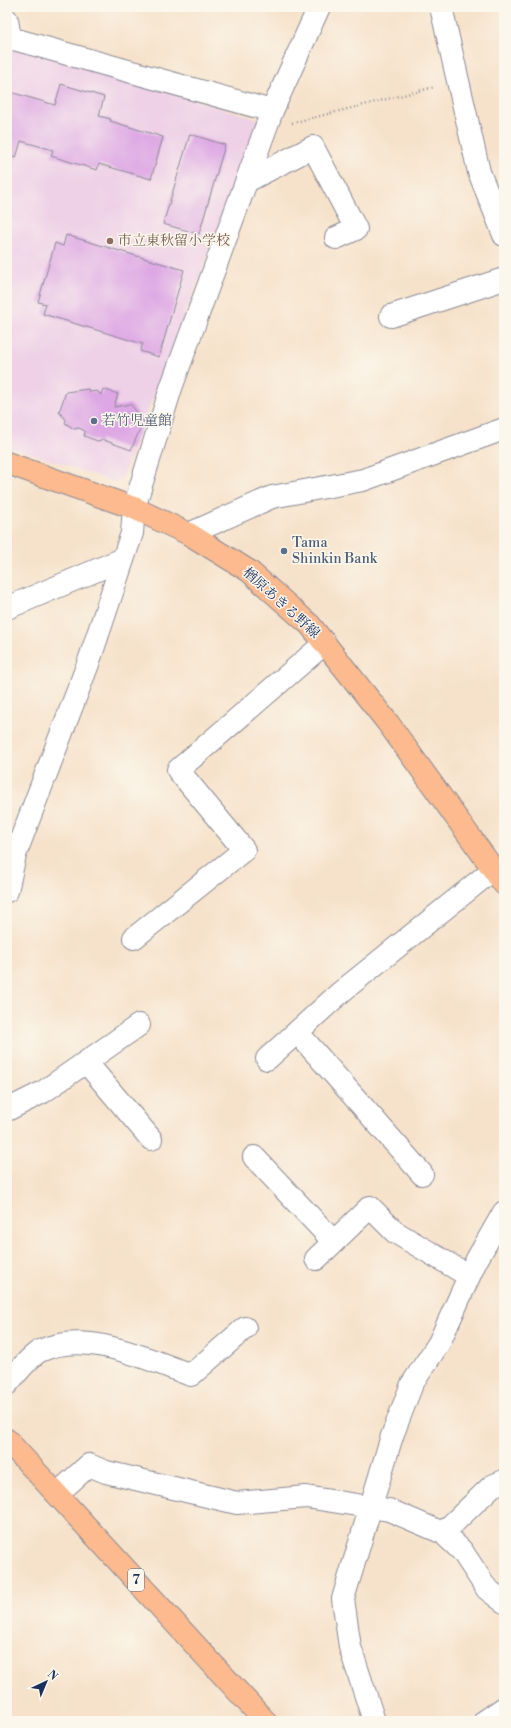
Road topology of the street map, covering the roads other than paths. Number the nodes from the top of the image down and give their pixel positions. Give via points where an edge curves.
1 (318, 7) edge
2 (441, 7) edge
3 (7, 20) edge
4 (269, 121) junction
5 (247, 181) junction
6 (504, 235) edge
7 (336, 238) dead end
8 (504, 279) edge
9 (391, 316) dead end
10 (504, 429) edge
11 (7, 463) edge
12 (134, 508) junction
13 (189, 534) junction
14 (123, 559) junction
15 (7, 608) edge
16 (325, 643) junction
17 (499, 876) edge
18 (7, 891) edge
19 (134, 938) dead end
20 (139, 1024) dead end
21 (297, 1032) junction
22 (267, 1059) dead end
23 (86, 1062) junction
24 (7, 1110) edge
25 (151, 1139) dead end
26 (254, 1157) dead end
27 (422, 1174) dead end
28 (504, 1212) edge
29 (334, 1242) junction
30 (316, 1260) dead end
31 (469, 1276) junction
32 (245, 1328) dead end
33 (7, 1384) edge
34 (7, 1440) edge
35 (504, 1481) edge
36 (57, 1494) junction
37 (372, 1507) junction
38 (443, 1533) junction
39 (504, 1602) edge
40 (504, 1708) edge
41 (265, 1721) edge
42 (374, 1721) edge
43 (485, 1721) edge

1 - 4 street
2 - 6 street via 479,172
3 - 4 street via 10,38
4 - 5 street
5 - 7 street via 313,147 356,229
5 - 12 street via 171,388
8 - 9 street
10 - 13 street via 363,480 272,497
11 - 12 main road, 楢原あきる野線
12 - 13 main road, 楢原あきる野線
12 - 14 street via 132,533
13 - 16 main road, 楢原あきる野線 via 249,571 310,625
14 - 15 street
14 - 18 street via 88,664 15,856
16 - 17 main road, 楢原あきる野線 via 388,723
16 - 19 street via 178,770 244,850
17 - 21 street via 341,992
20 - 23 street
21 - 22 street
21 - 27 street
23 - 24 street via 43,1092
23 - 25 street
26 - 29 street
28 - 31 street
29 - 30 street
29 - 31 street via 370,1207 395,1232
31 - 37 street via 439,1343 412,1384 392,1436
32 - 33 street via 191,1375 117,1348 68,1343 39,1352
34 - 36 main road, 7
35 - 38 street via 492,1486
36 - 37 street via 89,1465 106,1472 237,1503 306,1498
36 - 41 main road, 7
37 - 38 street via 389,1510
37 - 42 street via 343,1598 350,1647
38 - 39 street via 462,1551 487,1589
40 - 43 street

